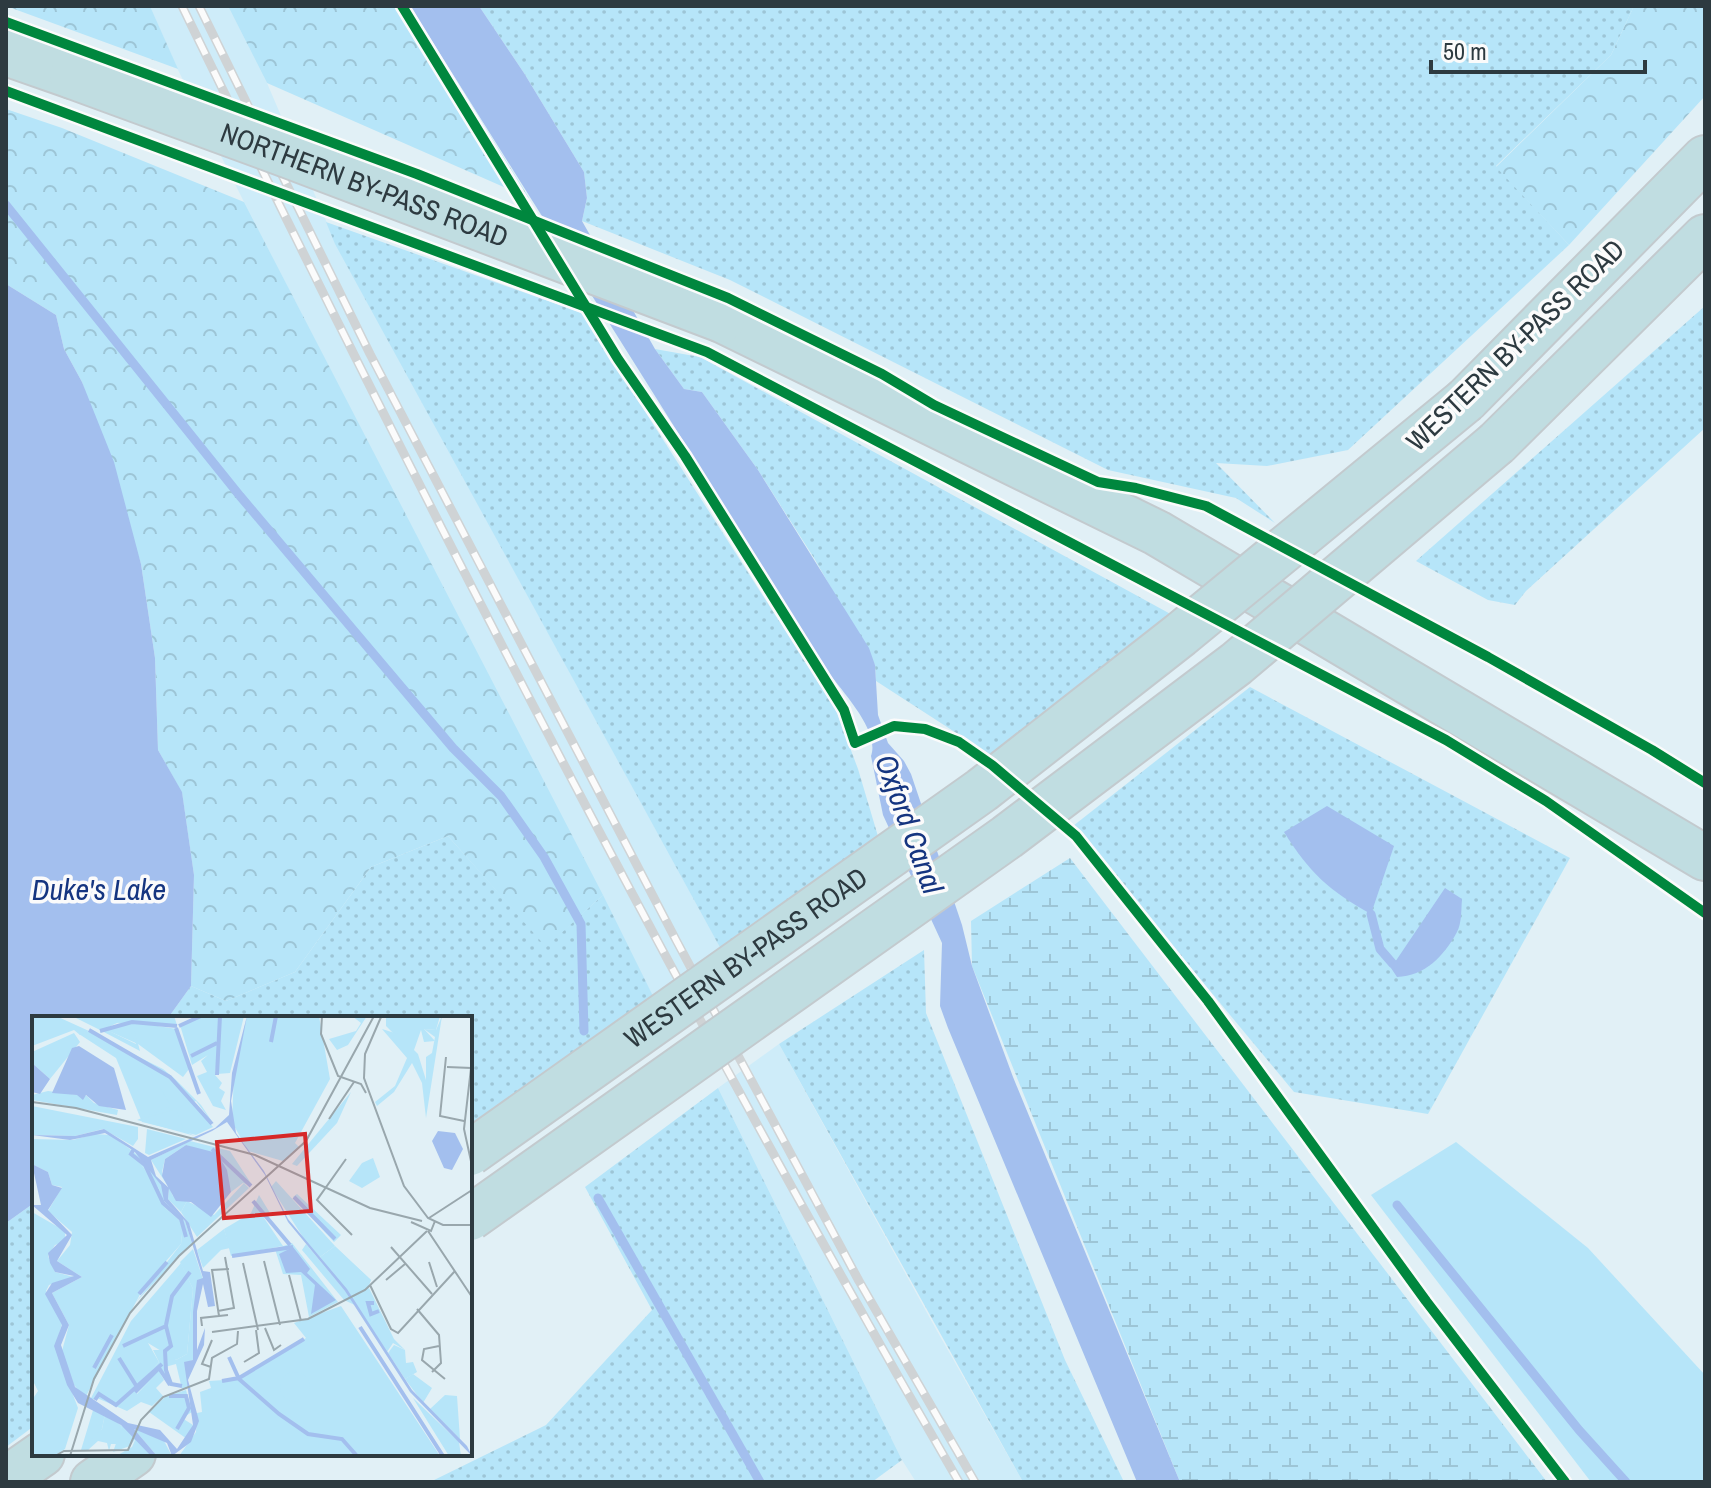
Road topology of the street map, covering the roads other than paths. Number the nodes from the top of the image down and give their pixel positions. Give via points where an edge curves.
1 (6, 53) edge
2 (1705, 158) edge
3 (1705, 237) edge
4 (1705, 858) edge
5 (472, 1152) edge
6 (472, 1217) edge
7 (39, 1456) edge
8 (130, 1456) edge
9 (6, 1479) edge
10 (93, 1482) edge

1 - 4 highway, NORTHERN BY-PASS ROAD, bridge via 722,320 1157,533
2 - 5 highway, WESTERN BY-PASS ROAD, bridge via 1466,400 1180,635 982,790
3 - 6 highway, WESTERN BY-PASS ROAD, bridge via 1497,443 1236,664 1007,837
7 - 9 highway
8 - 10 highway

